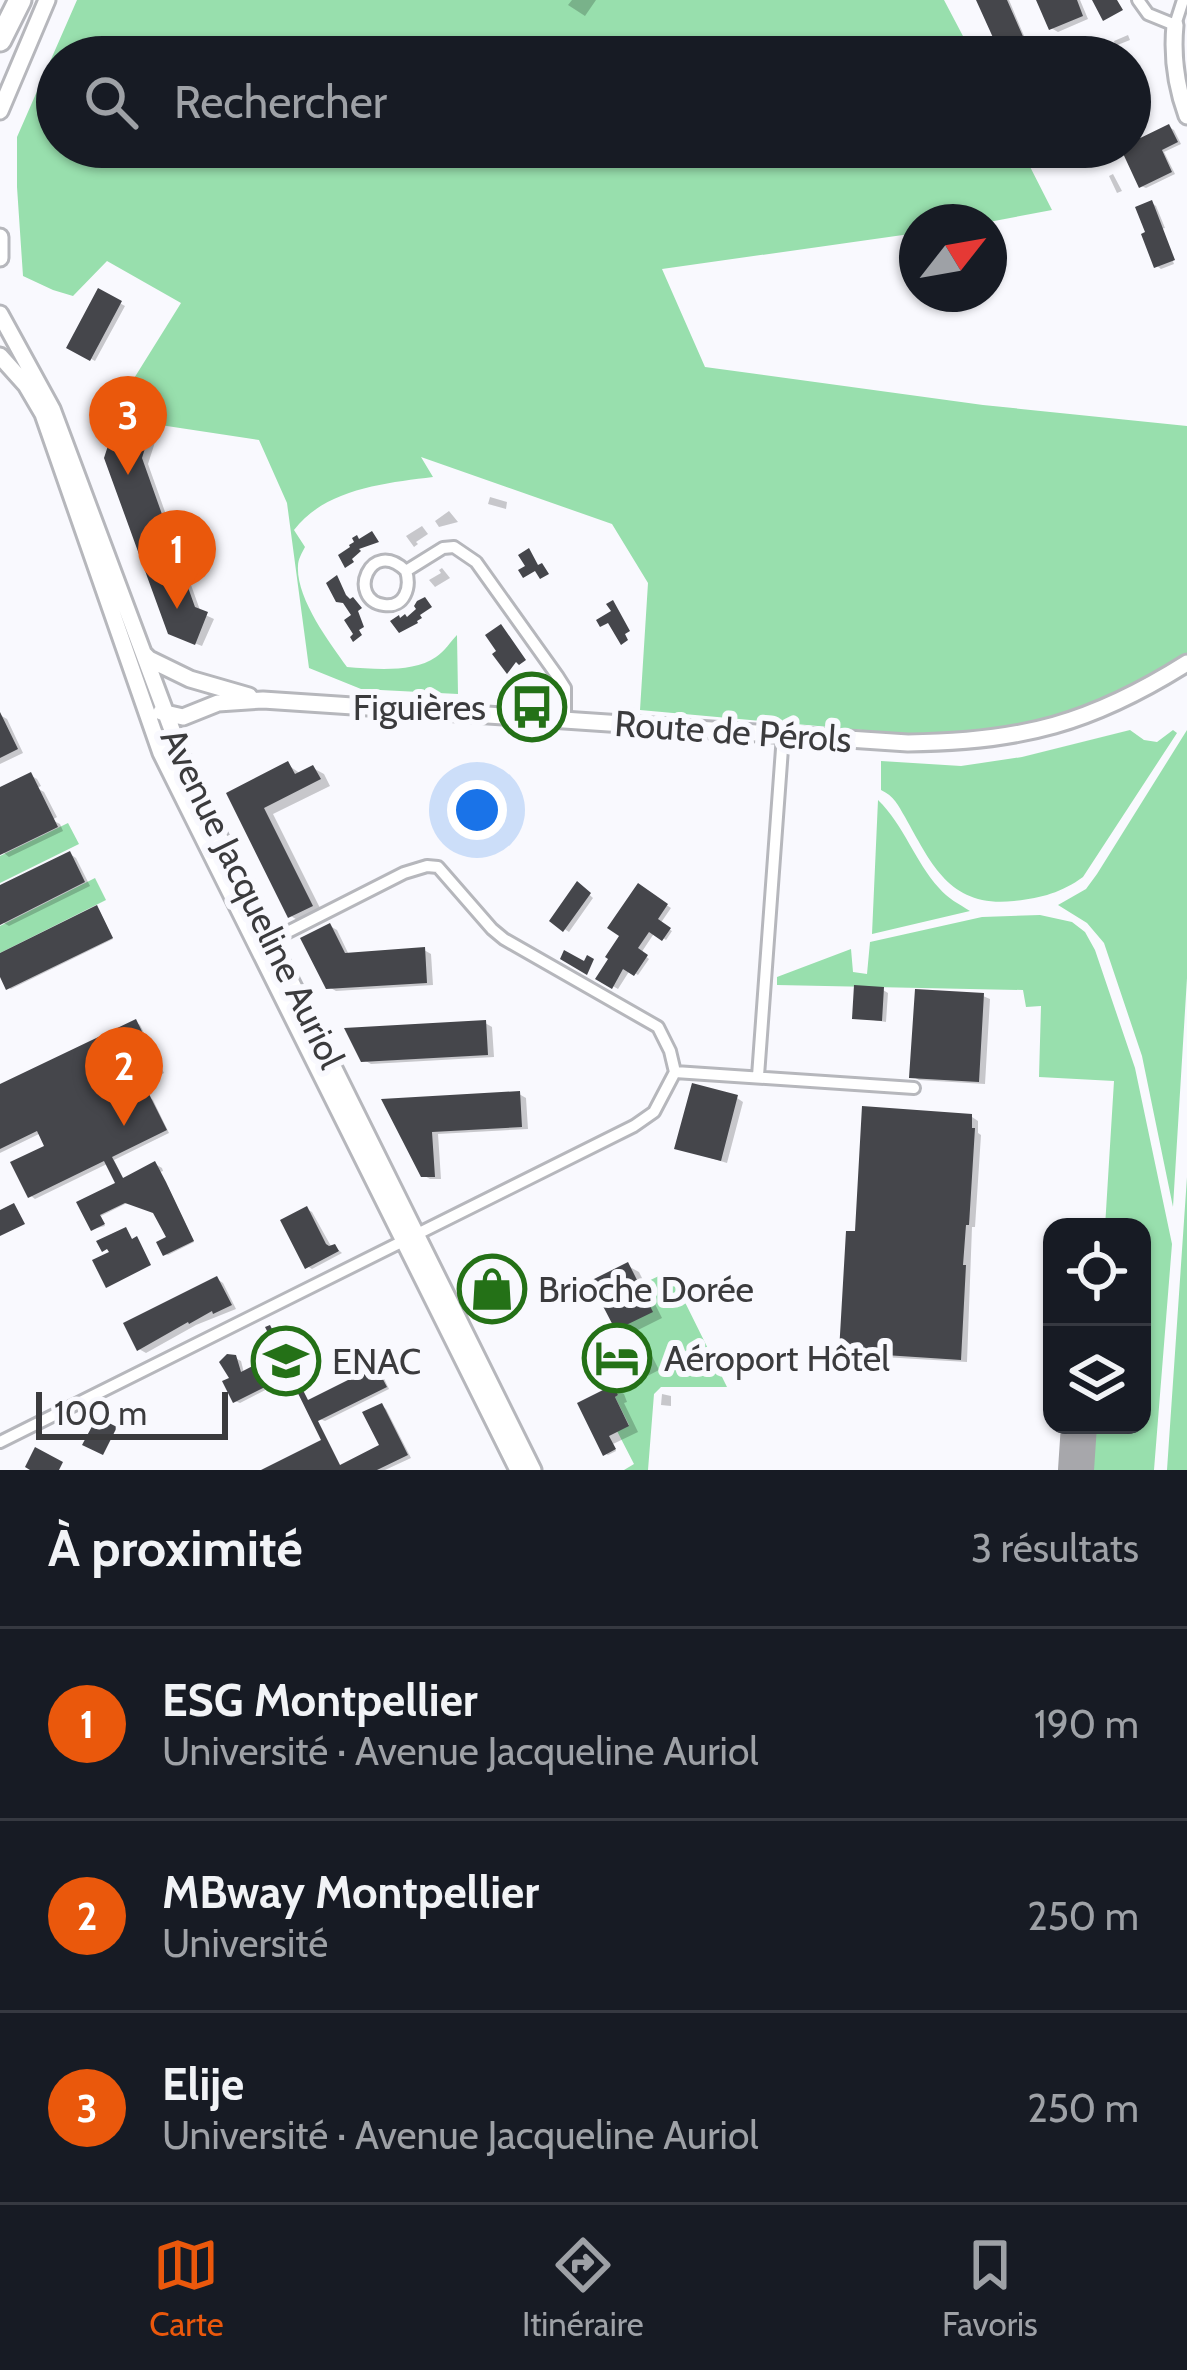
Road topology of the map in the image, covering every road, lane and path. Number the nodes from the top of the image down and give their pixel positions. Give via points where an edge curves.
1 (20, 0) edge
2 (47, 0) edge
3 (1138, 0) edge
4 (1183, 0) edge
5 (1175, 26) junction
6 (0, 40) edge
7 (19, 66) junction
8 (0, 111) edge
9 (1187, 116) edge
10 (1, 129) edge
11 (0, 237) edge
12 (0, 258) edge
13 (0, 298) edge
14 (0, 314) edge
15 (0, 356) edge
16 (39, 384) junction
17 (406, 572) junction
18 (109, 602) junction
19 (138, 644) junction
20 (1187, 663) edge
21 (190, 679) junction
22 (263, 700) junction
23 (157, 707) junction
24 (192, 714) junction
25 (565, 720) junction
26 (153, 733) junction
27 (783, 734) junction
28 (182, 758) junction
29 (264, 944) junction
30 (675, 1072) junction
31 (758, 1076) junction
32 (914, 1088) dead end
33 (410, 1237) junction
34 (0, 1442) edge
35 (518, 1470) edge
36 (533, 1470) edge

1 - 6 highway
2 - 7 main road
3 - 5 street
4 - 5 street
5 - 9 main road
7 - 8 main road
7 - 10 main road
11 - 12 main road
13 - 16 main road
14 - 16 main road, Avenue Jacqueline Auriol
15 - 18 main road, Avenue Jacqueline Auriol via 43,414
16 - 19 main road, Avenue Jacqueline Auriol
17 - 17 street via 395,562 375,564 366,575 368,596 396,604 409,586
17 - 25 street via 443,548 476,562 565,688
18 - 23 main road
18 - 26 main road, Avenue Jacqueline Auriol
19 - 21 main road, Route de Pérols via 149,659
19 - 23 main road, Avenue Jacqueline Auriol
20 - 27 main road, Route de Pérols via 1102,710 1014,736 908,743
21 - 22 main road, Route de Pérols
21 - 23 main road via 163,686
21 - 24 main road via 200,697
22 - 24 main road, Route de Pérols
22 - 25 main road, Route de Pérols
23 - 24 main road via 178,718
23 - 26 main road
23 - 28 main road, Avenue Jacqueline Auriol
24 - 28 main road
25 - 27 main road, Route de Pérols
26 - 29 main road, Avenue Jacqueline Auriol
27 - 31 street
28 - 29 main road, Avenue Jacqueline Auriol
29 - 30 street via 404,873 438,867 504,940 658,1027
29 - 33 main road, Avenue Jacqueline Auriol
30 - 31 street
30 - 33 street via 646,1119
31 - 32 street
33 - 34 street
33 - 35 main road, Avenue Jacqueline Auriol
33 - 36 main road, Avenue Jacqueline Auriol

